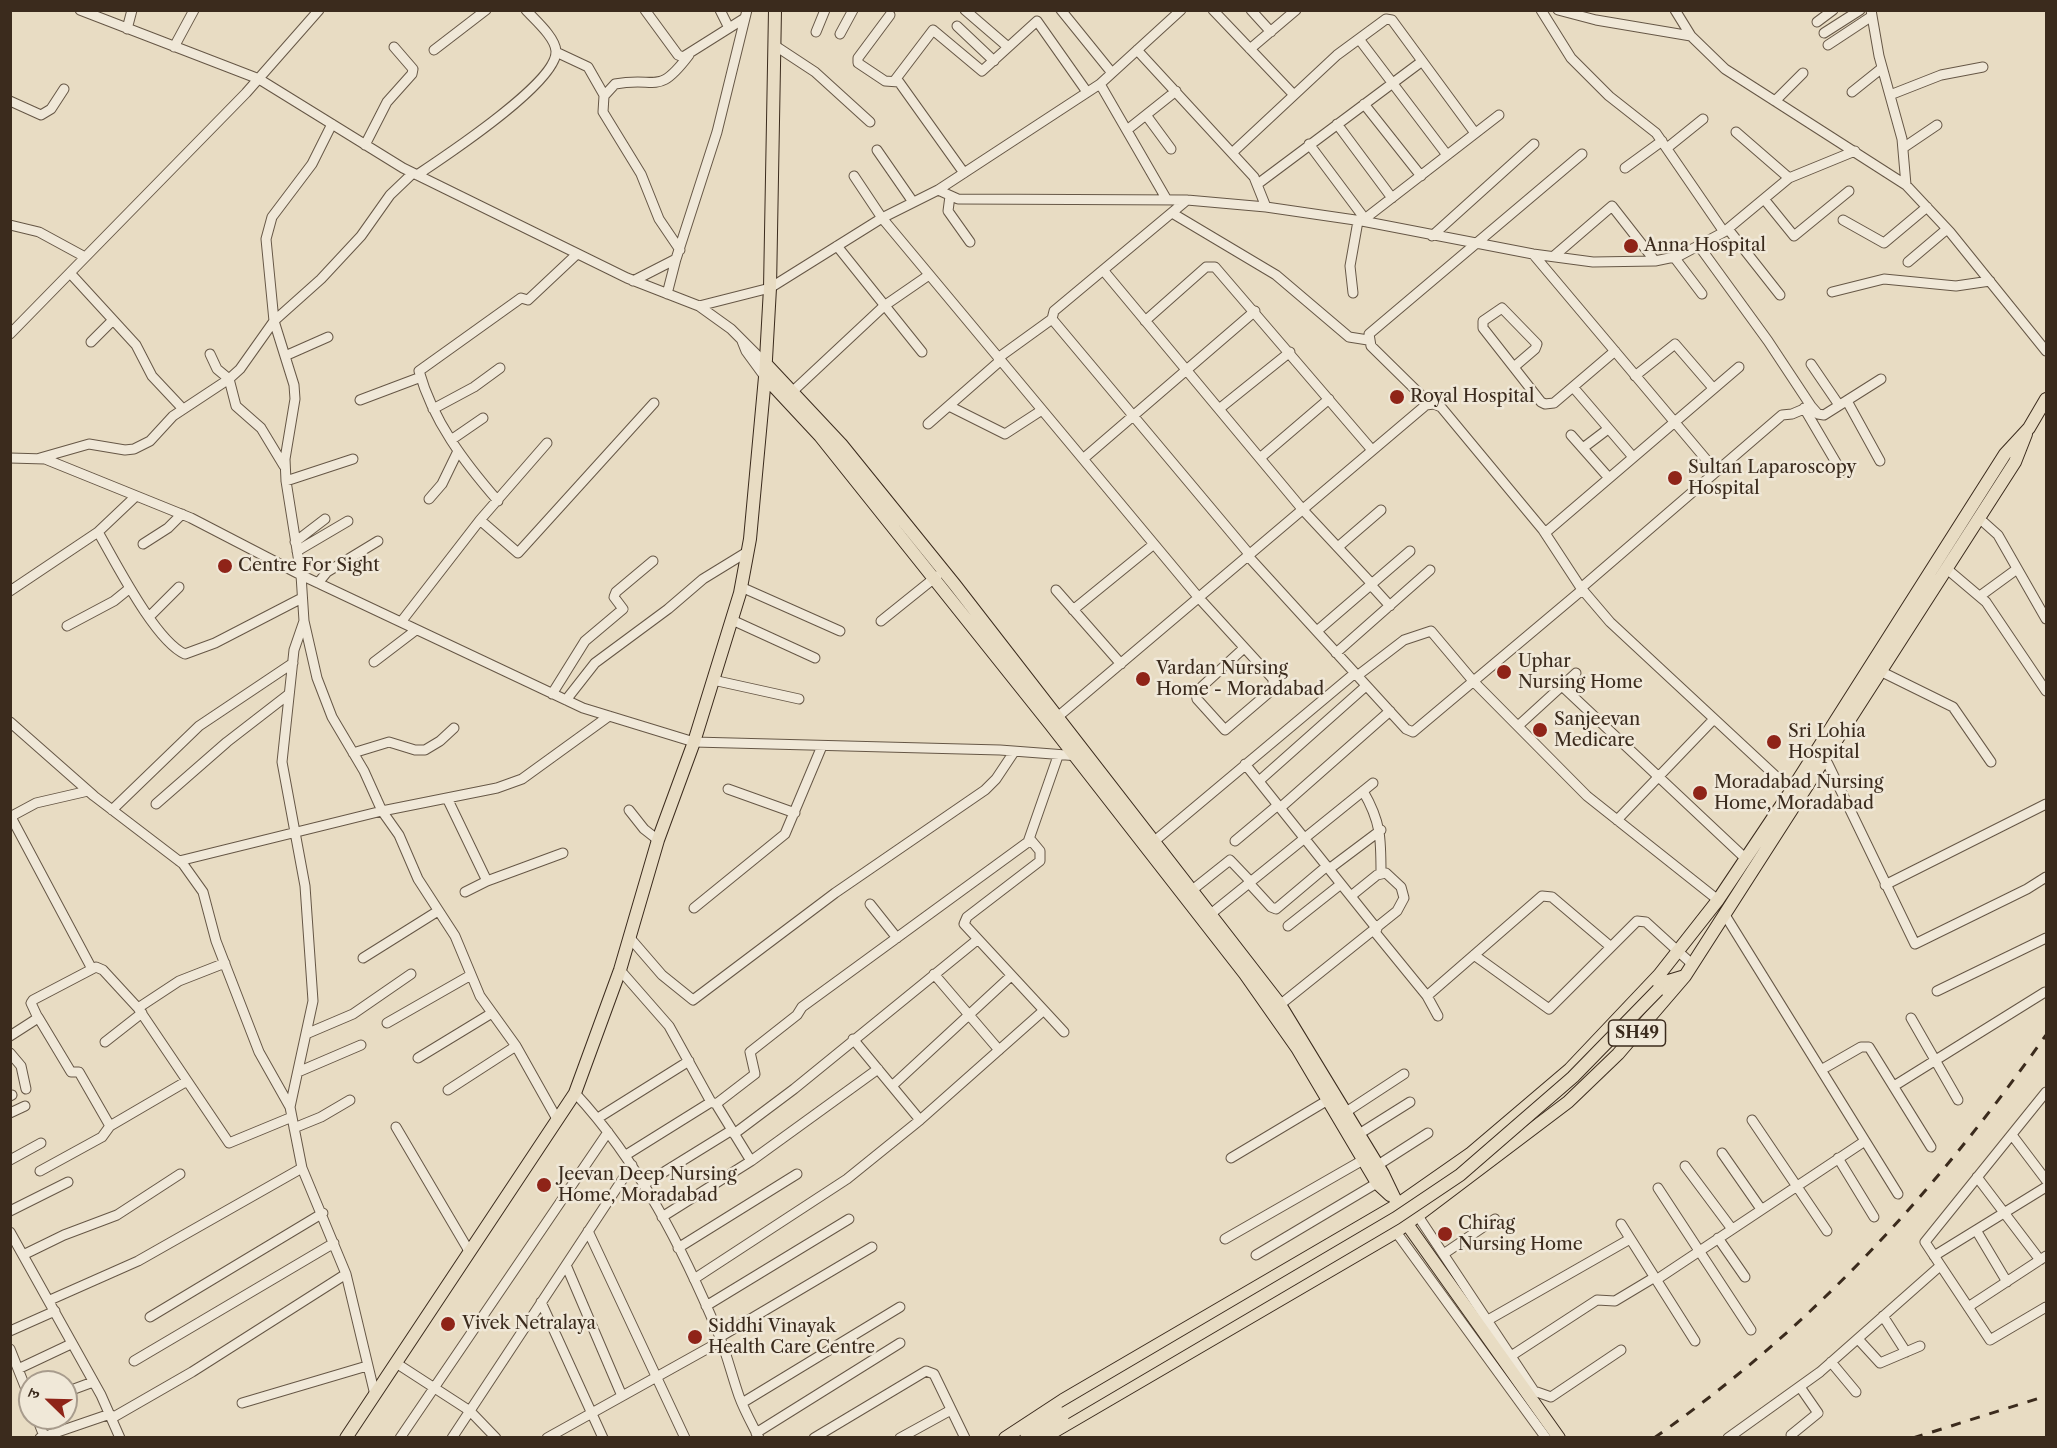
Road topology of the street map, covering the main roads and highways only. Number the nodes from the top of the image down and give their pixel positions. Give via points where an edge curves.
1 (775, 10) edge
2 (766, 364) junction
3 (765, 377) junction
4 (2046, 402) edge
5 (2029, 428) junction
6 (939, 574) junction
7 (1796, 795) junction
8 (1150, 845) junction
9 (1207, 918) junction
10 (1667, 964) junction
11 (1685, 976) junction
12 (1662, 986) junction
13 (1321, 1078) junction
14 (1395, 1201) junction
15 (1407, 1224) junction
16 (346, 1437) edge
17 (1005, 1437) edge
18 (1026, 1437) edge
19 (1044, 1437) edge
20 (1559, 1437) edge

1 - 2 main road
2 - 3 main road
2 - 6 main road via 841,444
3 - 6 main road
3 - 16 main road via 741,587 620,970 575,1093
4 - 5 main road, SH49
5 - 7 main road, SH49 via 2006,454
5 - 7 main road, SH49 via 2015,462 1980,518 1826,760
6 - 8 main road
7 - 10 main road, SH49
7 - 11 main road, SH49
8 - 9 main road
8 - 9 main road via 1191,891
9 - 13 main road via 1276,1008
10 - 12 main road
10 - 14 main road, SH49 via 1570,1069 1470,1154
11 - 12 main road, SH49
11 - 15 main road, SH49 via 1618,1054 1568,1102
12 - 18 main road, SH49, bridge via 1573,1077 1460,1175 1396,1218
13 - 14 main road via 1378,1165
13 - 14 main road via 1328,1100 1363,1160 1377,1183
14 - 15 main road
14 - 17 main road, SH49
15 - 19 main road, SH49
15 - 20 main road

